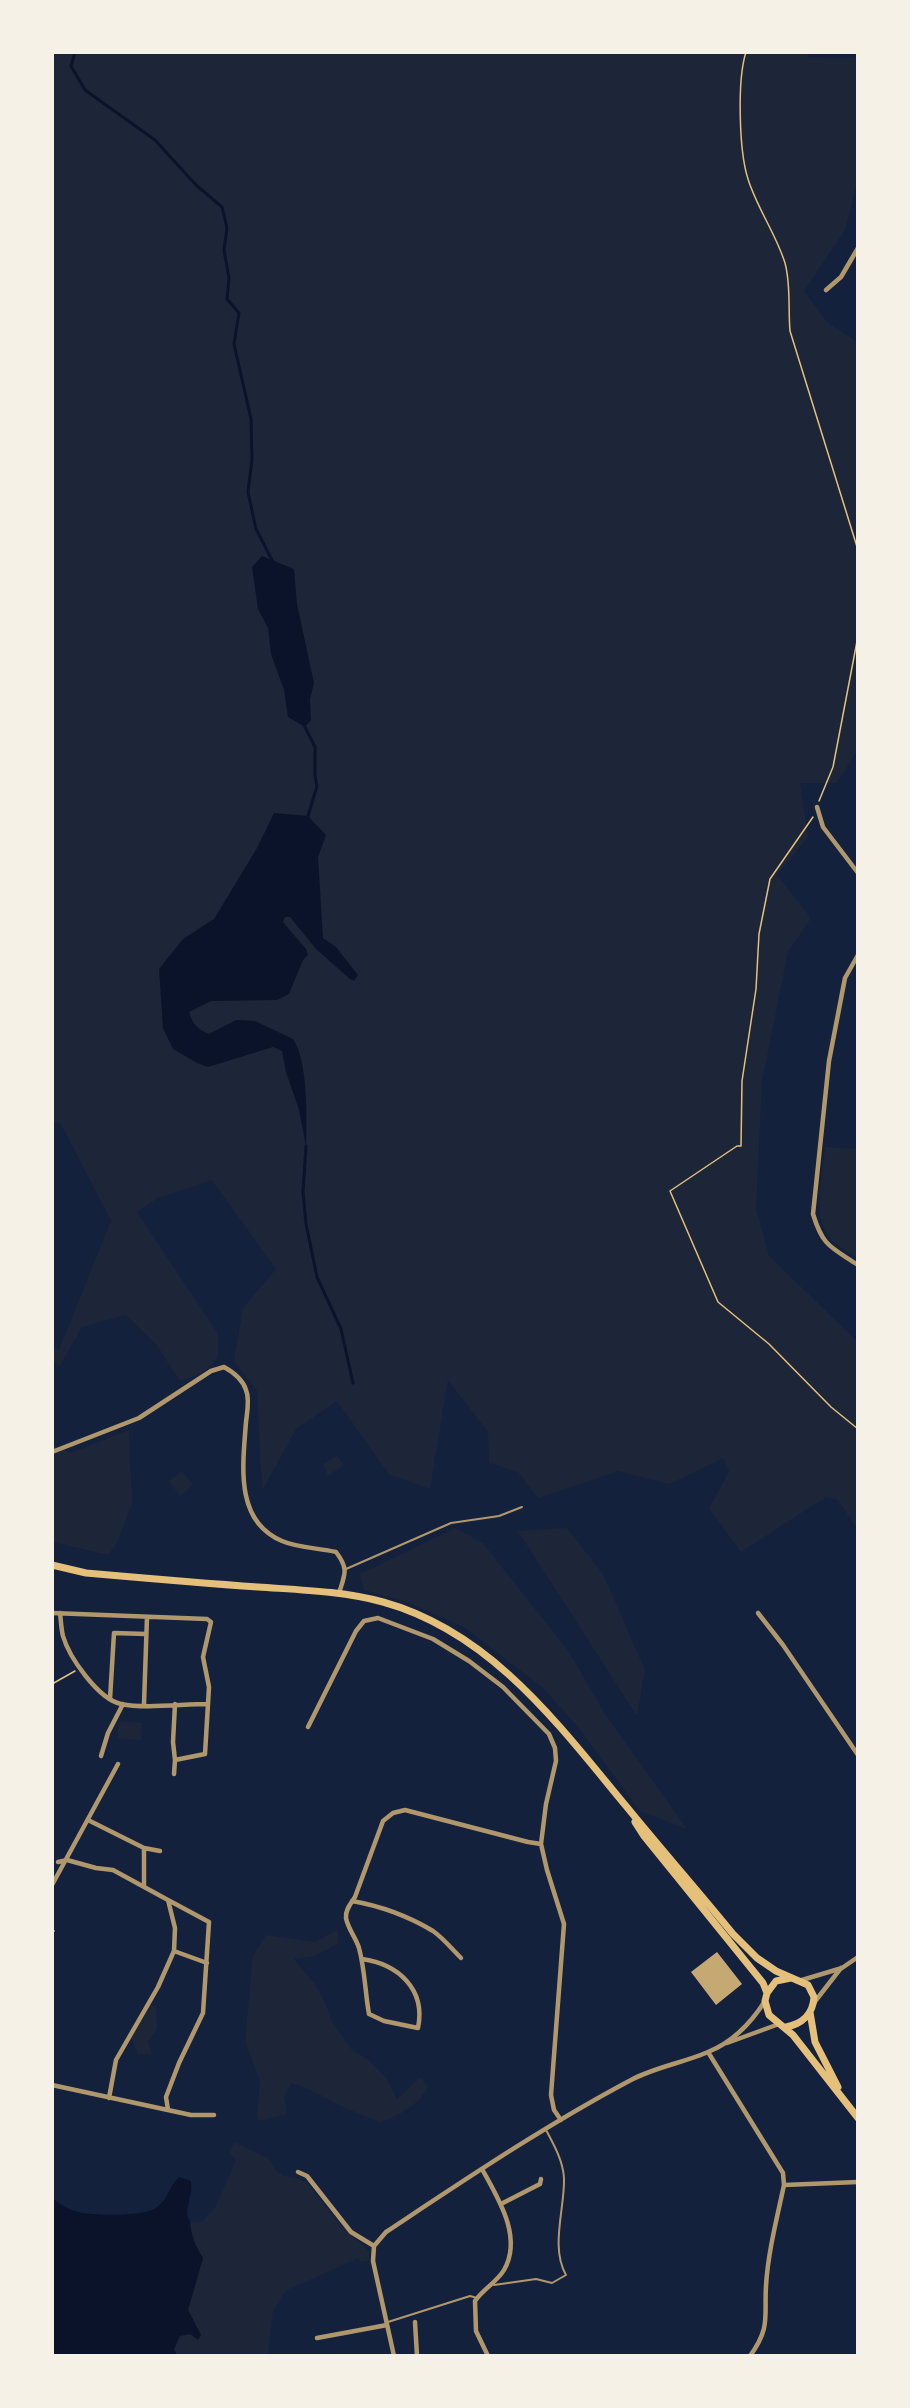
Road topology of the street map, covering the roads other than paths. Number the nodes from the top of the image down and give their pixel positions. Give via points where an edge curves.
1 (858, 248) edge
2 (826, 290) dead end
3 (817, 807) road end
4 (858, 873) edge
5 (858, 955) edge
6 (858, 1265) edge
7 (52, 1452) edge
8 (522, 1507) dead end
9 (52, 1565) edge
10 (346, 1569) junction
11 (339, 1593) junction
12 (52, 1612) edge
13 (60, 1613) junction
14 (758, 1613) dead end
15 (147, 1617) junction
16 (146, 1634) junction
17 (110, 1699) junction
18 (123, 1704) junction
19 (144, 1704) junction
20 (175, 1704) junction
21 (208, 1704) junction
22 (309, 1727) dead end
23 (858, 1755) edge
24 (101, 1756) dead end
25 (175, 1760) junction
26 (118, 1764) dead end
27 (174, 1774) dead end
28 (625, 1804) junction
29 (88, 1820) junction
30 (541, 1844) junction
31 (144, 1848) junction
32 (160, 1851) dead end
33 (52, 1859) edge
34 (63, 1862) junction
35 (52, 1886) edge
36 (144, 1886) junction
37 (354, 1899) junction
38 (168, 1900) junction
39 (174, 1951) junction
40 (858, 1957) edge
41 (461, 1958) dead end
42 (362, 1959) junction
43 (207, 1963) junction
44 (842, 1968) junction
45 (791, 1978) junction
46 (802, 1980) junction
47 (766, 1997) junction
48 (813, 2004) junction
49 (810, 2012) junction
50 (782, 2026) junction
51 (722, 2045) junction
52 (708, 2052) junction
53 (52, 2085) edge
54 (109, 2098) junction
55 (843, 2098) junction
56 (168, 2110) junction
57 (214, 2115) dead end
58 (858, 2118) edge
59 (561, 2120) junction
60 (546, 2129) junction
61 (482, 2169) junction
62 (298, 2172) dead end
63 (541, 2179) dead end
64 (858, 2182) edge
65 (784, 2185) junction
66 (501, 2204) junction
67 (374, 2246) junction
68 (492, 2283) junction
69 (477, 2298) junction
70 (415, 2322) dead end
71 (387, 2324) junction
72 (317, 2338) dead end
73 (394, 2355) edge
74 (417, 2355) edge
75 (488, 2355) edge
76 (750, 2355) edge

1 - 2 street via 841,277
3 - 4 street via 823,827
5 - 6 street via 845,978 829,1061 813,1214 820,1236 832,1249
7 - 10 street via 139,1418 211,1371 224,1367 232,1371 247,1391 244,1479 250,1513 263,1529 282,1541 336,1552
8 - 10 lane via 499,1516 451,1523
9 - 11 main road via 86,1574
10 - 11 street
11 - 28 main road via 385,1602 425,1619 483,1652 570,1736
12 - 13 street
13 - 15 street
13 - 17 street via 63,1637 78,1666
14 - 23 street
15 - 16 street
15 - 21 street via 211,1622 203,1657
16 - 17 street via 114,1633
16 - 19 street
17 - 18 street
18 - 19 street
18 - 24 street
19 - 20 street
20 - 21 street
20 - 25 street
21 - 25 street via 205,1754
22 - 30 street via 364,1621 378,1618 433,1639 503,1687 549,1734 556,1761
25 - 27 street
26 - 29 street
28 - 45 main road via 733,1934 757,1958
28 - 47 main road via 644,1836 763,1983
29 - 31 street
29 - 34 street
30 - 37 street via 405,1810 393,1813 383,1821
30 - 59 street via 564,1924 551,2095
31 - 32 street
31 - 36 street
33 - 34 street
34 - 35 street
34 - 36 street via 113,1870
36 - 38 street
37 - 41 street via 435,1932
37 - 42 street via 346,1916
38 - 39 street via 175,1929
38 - 43 street via 209,1922
39 - 43 street
39 - 54 street via 116,2060
40 - 44 street
42 - 42 street via 369,2014 418,2028 417,1996 401,1973
43 - 56 street via 203,2013 166,2097
44 - 46 street
44 - 48 street
45 - 46 main road
45 - 47 main road via 776,1981
46 - 48 main road via 812,1990
47 - 50 main road via 769,2015
47 - 51 street via 751,2023
48 - 49 main road
49 - 50 main road via 799,2024
49 - 55 main road via 815,2042
50 - 51 street
50 - 55 main road
51 - 52 street
52 - 59 street via 633,2078
52 - 65 street via 783,2173
53 - 54 street
54 - 56 street
55 - 58 main road
56 - 57 street
59 - 60 street
60 - 61 street
60 - 68 lane via 564,2176 559,2247 566,2275 552,2283 536,2279 496,2286
61 - 66 street
61 - 67 street via 386,2232
62 - 67 street via 307,2176 351,2232
63 - 66 street via 540,2184
64 - 65 street
65 - 76 street via 765,2286 767,2321 760,2342
66 - 68 street via 511,2241 506,2265
67 - 71 street via 373,2261
68 - 69 street
69 - 71 lane via 470,2296
69 - 75 street via 476,2331
70 - 74 street
71 - 72 street
71 - 73 street

